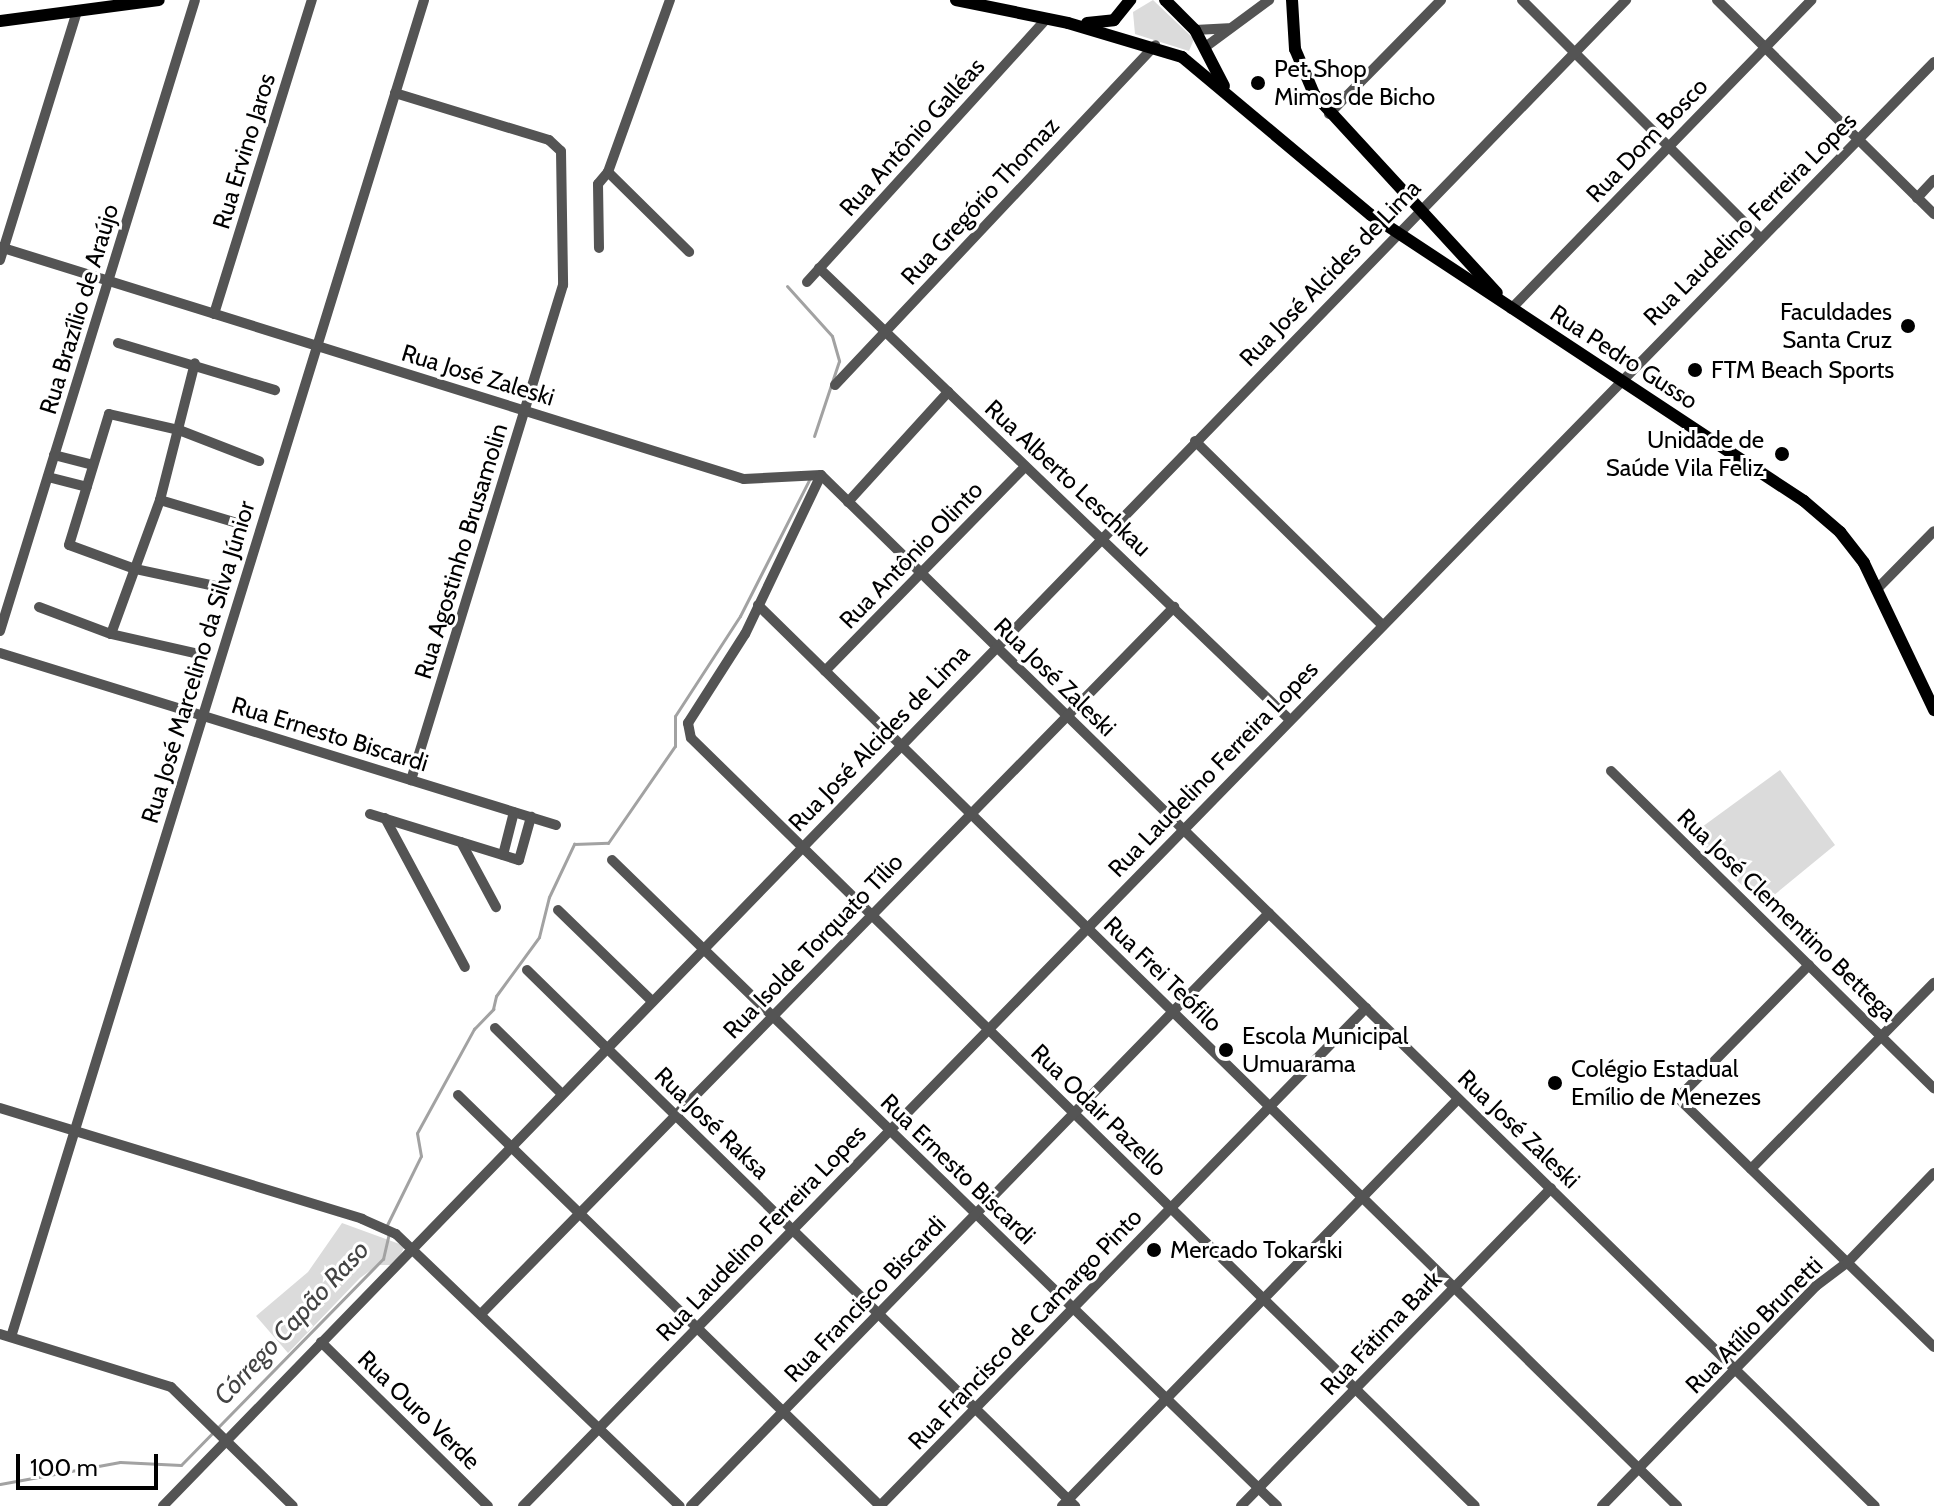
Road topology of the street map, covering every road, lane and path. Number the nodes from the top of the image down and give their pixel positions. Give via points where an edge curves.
1 (159, 0) edge
2 (195, 0) edge
3 (312, 0) edge
4 (424, 0) edge
5 (670, 0) edge
6 (956, 0) edge
7 (1130, 0) edge
8 (1165, 0) edge
9 (1269, 0) edge
10 (1292, 0) edge
11 (1441, 0) edge
12 (1522, 0) edge
13 (1626, 0) edge
14 (1717, 0) edge
15 (1811, 0) edge
16 (128, 2) edge
17 (77, 11) junction
18 (1121, 13) junction
19 (1047, 18) junction
20 (0, 21) edge
21 (1068, 23) junction
22 (1230, 28) junction
23 (1195, 30) junction
24 (1124, 37) junction
25 (1155, 45) junction
26 (1765, 47) junction
27 (1204, 48) junction
28 (1574, 52) junction
29 (1189, 62) junction
30 (1934, 62) edge
31 (1228, 92) junction
32 (395, 93) junction
33 (1329, 114) junction
34 (1858, 139) junction
35 (1669, 147) junction
36 (608, 172) junction
37 (1934, 180) edge
38 (1917, 198) junction
39 (1420, 210) junction
40 (1934, 214) edge
41 (1396, 233) junction
42 (1760, 238) junction
43 (599, 248) dead end
44 (1, 252) edge
45 (689, 252) dead end
46 (819, 268) junction
47 (108, 281) junction
48 (807, 282) dead end
49 (1511, 309) junction
50 (214, 314) junction
51 (885, 331) junction
52 (118, 343) dead end
53 (318, 346) junction
54 (195, 363) junction
55 (1619, 380) junction
56 (835, 385) dead end
57 (275, 390) dead end
58 (948, 392) junction
59 (525, 411) junction
60 (179, 430) junction
61 (1195, 441) junction
62 (54, 455) junction
63 (259, 461) dead end
64 (93, 465) junction
65 (1025, 467) junction
66 (821, 475) junction
67 (48, 477) junction
68 (87, 487) junction
69 (160, 500) junction
70 (848, 502) junction
71 (234, 522) dead end
72 (1934, 531) edge
73 (1102, 537) junction
74 (135, 569) junction
75 (921, 573) junction
76 (215, 586) dead end
77 (1877, 589) junction
78 (758, 605) junction
79 (39, 607) dead end
80 (1174, 607) junction
81 (1381, 624) junction
82 (0, 631) edge
83 (111, 634) junction
84 (996, 647) junction
85 (0, 653) edge
86 (194, 653) dead end
87 (825, 671) junction
88 (1934, 710) edge
89 (203, 716) junction
90 (1067, 716) junction
91 (1289, 719) junction
92 (901, 745) junction
93 (1611, 771) dead end
94 (411, 780) junction
95 (514, 812) junction
96 (370, 814) dead end
97 (971, 814) junction
98 (531, 817) junction
99 (385, 818) junction
100 (556, 825) dead end
101 (1182, 829) junction
102 (461, 842) junction
103 (801, 847) junction
104 (503, 855) junction
105 (612, 860) dead end
106 (496, 907) dead end
107 (558, 910) dead end
108 (1269, 913) junction
109 (871, 915) junction
110 (1086, 927) junction
111 (703, 948) junction
112 (1809, 965) junction
113 (465, 967) dead end
114 (527, 970) dead end
115 (1934, 983) edge
116 (652, 1001) junction
117 (1366, 1008) junction
118 (1173, 1012) junction
119 (773, 1016) junction
120 (495, 1028) dead end
121 (987, 1029) junction
122 (1882, 1037) junction
123 (607, 1048) junction
124 (1934, 1088) edge
125 (562, 1094) junction
126 (458, 1095) dead end
127 (1458, 1099) junction
128 (1269, 1107) junction
129 (0, 1108) edge
130 (1074, 1113) junction
131 (675, 1115) junction
132 (889, 1129) junction
133 (72, 1130) junction
134 (511, 1147) junction
135 (1751, 1169) junction
136 (1934, 1173) edge
137 (1551, 1188) junction
138 (1362, 1197) junction
139 (1171, 1208) junction
140 (579, 1213) junction
141 (976, 1214) junction
142 (792, 1229) junction
143 (414, 1247) junction
144 (1847, 1263) junction
145 (1454, 1288) junction
146 (1263, 1299) junction
147 (1073, 1308) junction
148 (482, 1313) junction
149 (878, 1314) junction
150 (696, 1327) junction
151 (5, 1336) edge
152 (321, 1342) junction
153 (1934, 1347) edge
154 (1735, 1369) junction
155 (1356, 1389) junction
156 (1166, 1399) junction
157 (975, 1409) junction
158 (783, 1412) junction
159 (599, 1427) junction
160 (223, 1438) junction
161 (1639, 1469) junction
162 (1258, 1488) junction
163 (1068, 1504) edge
164 (163, 1506) edge
165 (293, 1506) edge
166 (488, 1506) edge
167 (523, 1506) edge
168 (680, 1506) edge
169 (691, 1506) edge
170 (880, 1506) edge
171 (1241, 1506) edge
172 (1277, 1506) edge
173 (1475, 1506) edge
174 (1602, 1506) edge
175 (1677, 1506) edge
176 (1875, 1506) edge

1 - 16 main road
2 - 47 street, Rua Brazílio de Araújo
3 - 50 street, Rua Ervino Jaros
4 - 32 street, Rua José Marcelino da Silva Júnior
5 - 36 street
6 - 19 main road, Rua Pedro Gusso
7 - 18 main road
8 - 23 main road, Rua Pedro Gusso
9 - 22 street
10 - 33 main road via 1299,64
11 - 33 street
12 - 28 street
13 - 28 street, Rua José Alcides de Lima
14 - 26 street
15 - 26 street, Rua Dom Bosco
16 - 17 main road
17 - 20 main road
17 - 44 street
18 - 21 main road, Rua Pedro Gusso via 1110,23
18 - 24 main road
19 - 21 main road, Rua Pedro Gusso
19 - 46 street, Rua Antônio Galléas
21 - 24 main road, Rua Pedro Gusso
22 - 23 street
22 - 27 street
23 - 27 main road, Rua Pedro Gusso
24 - 25 main road, Rua Pedro Gusso
25 - 29 main road, Rua Pedro Gusso
25 - 51 street, Rua Gregório Thomaz
26 - 34 street
26 - 35 street, Rua Dom Bosco
27 - 29 main road
27 - 31 main road, Rua Pedro Gusso
28 - 35 street
28 - 39 street, Rua José Alcides de Lima
29 - 31 main road, Rua Pedro Gusso
30 - 34 street, Rua Laudelino Ferreira Lopes
31 - 41 main road, Rua Pedro Gusso via 1317,175
32 - 53 street, Rua José Marcelino da Silva Júnior
32 - 59 street, Rua Agostinho Brusamolin via 557,144 563,285
33 - 39 main road
34 - 38 street
34 - 42 street, Rua Laudelino Ferreira Lopes
35 - 42 street
35 - 49 street, Rua Dom Bosco
36 - 43 street via 598,184
36 - 45 street
37 - 38 street
38 - 40 street
39 - 41 street, Rua José Alcides de Lima
39 - 49 main road
41 - 49 main road, Rua Pedro Gusso
41 - 61 street, Rua José Alcides de Lima
42 - 55 street, Rua Laudelino Ferreira Lopes
44 - 47 street, Rua José Zaleski
46 - 48 street, Rua Antônio Galléas
46 - 51 street, Rua Alberto Leschkau
47 - 50 street, Rua José Zaleski
47 - 62 street, Rua Brazílio de Araújo
49 - 55 main road, Rua Pedro Gusso
50 - 53 street, Rua José Zaleski
51 - 56 street, Rua Gregório Thomaz
51 - 58 street, Rua Alberto Leschkau
52 - 54 street
53 - 59 street, Rua José Zaleski
53 - 89 street, Rua José Marcelino da Silva Júnior
54 - 57 street
54 - 60 street
55 - 77 main road, Rua Pedro Gusso via 1817,511 1856,551
55 - 81 street, Rua Laudelino Ferreira Lopes
58 - 65 street, Rua Alberto Leschkau
58 - 70 street
59 - 66 street, Rua José Zaleski via 750,481
59 - 94 street, Rua Agostinho Brusamolin
60 - 63 street
60 - 64 street via 109,414
60 - 69 street
61 - 73 street, Rua José Alcides de Lima
61 - 81 street
62 - 64 street
62 - 67 street, Rua Brazílio de Araújo
64 - 68 street
65 - 73 street, Rua Alberto Leschkau
65 - 75 street, Rua Antônio Olinto
66 - 70 street, Rua José Zaleski
66 - 78 street
67 - 68 street
67 - 82 street, Rua Brazílio de Araújo
68 - 74 street via 69,545
69 - 71 street
69 - 74 street
70 - 75 street, Rua José Zaleski
72 - 77 street
73 - 80 street, Rua Alberto Leschkau
73 - 84 street, Rua José Alcides de Lima
74 - 76 street
74 - 83 street
75 - 84 street, Rua José Zaleski
75 - 87 street, Rua Antônio Olinto
77 - 88 main road, Rua Pedro Gusso
78 - 87 street, Rua Frei Teófilo
78 - 103 street, Rua Odair Pazello via 688,723 694,742
79 - 83 street
80 - 90 street, Rua Isolde Torquato Tílio
80 - 91 street, Rua Alberto Leschkau
81 - 91 street, Rua Laudelino Ferreira Lopes
83 - 86 street
84 - 90 street, Rua José Zaleski
84 - 92 street, Rua José Alcides de Lima
85 - 89 street, Rua Ernesto Biscardi
87 - 92 street, Rua Frei Teófilo
89 - 94 street, Rua Ernesto Biscardi
89 - 133 street, Rua José Marcelino da Silva Júnior
90 - 97 street, Rua Isolde Torquato Tílio
90 - 101 street, Rua José Zaleski
91 - 101 street, Rua Laudelino Ferreira Lopes
92 - 97 street, Rua Frei Teófilo
92 - 103 street, Rua José Alcides de Lima
93 - 112 street, Rua José Clementino Bettega
94 - 95 street, Rua Ernesto Biscardi
95 - 98 street, Rua Ernesto Biscardi
95 - 104 street
96 - 99 street
97 - 109 street, Rua Isolde Torquato Tílio
97 - 110 street, Rua Frei Teófilo
98 - 100 street, Rua Ernesto Biscardi
98 - 104 street via 519,860
99 - 102 street
99 - 113 street
101 - 108 street, Rua José Zaleski
101 - 110 street, Rua Laudelino Ferreira Lopes
102 - 104 street
102 - 106 street
103 - 109 street, Rua Odair Pazello
103 - 111 street, Rua José Alcides de Lima
105 - 111 street, Rua Ernesto Biscardi
107 - 116 street
108 - 117 street, Rua José Zaleski
108 - 118 street, Rua Francisco Biscardi
109 - 119 street, Rua Isolde Torquato Tílio
109 - 121 street, Rua Odair Pazello
110 - 118 street, Rua Frei Teófilo
110 - 121 street, Rua Laudelino Ferreira Lopes
111 - 116 street, Rua José Alcides de Lima
111 - 119 street, Rua Ernesto Biscardi
112 - 122 street, Rua José Clementino Bettega
112 - 135 street via 1678,1098
114 - 123 street, Rua José Raksa
115 - 122 street
116 - 123 street, Rua José Alcides de Lima
117 - 127 street, Rua José Zaleski
117 - 128 street, Rua Francisco de Camargo Pinto
118 - 128 street, Rua Frei Teófilo
118 - 130 street, Rua Francisco Biscardi
119 - 131 street, Rua Isolde Torquato Tílio
119 - 132 street, Rua Ernesto Biscardi
120 - 125 street
121 - 130 street, Rua Odair Pazello
121 - 132 street, Rua Laudelino Ferreira Lopes
122 - 124 street, Rua José Clementino Bettega
122 - 135 street
123 - 125 street, Rua José Alcides de Lima
123 - 131 street, Rua José Raksa
125 - 134 street, Rua José Alcides de Lima
126 - 134 street
127 - 137 street, Rua José Zaleski
127 - 138 street
128 - 138 street, Rua Frei Teófilo
128 - 139 street, Rua Francisco de Camargo Pinto
129 - 133 street
130 - 139 street, Rua Odair Pazello
130 - 141 street, Rua Francisco Biscardi
131 - 140 street, Rua Isolde Torquato Tílio
131 - 142 street, Rua José Raksa
132 - 141 street, Rua Ernesto Biscardi
132 - 142 street, Rua Laudelino Ferreira Lopes
133 - 143 street via 376,1224
133 - 151 street, Rua José Marcelino da Silva Júnior
134 - 140 street
134 - 143 street, Rua José Alcides de Lima
135 - 144 street
136 - 144 street, Rua Atílio Brunetti
137 - 145 street, Rua Fátima Bark
137 - 154 street, Rua José Zaleski
138 - 145 street, Rua Frei Teófilo
138 - 146 street
139 - 146 street, Rua Odair Pazello
139 - 147 street, Rua Francisco de Camargo Pinto
140 - 148 street, Rua Isolde Torquato Tílio
140 - 150 street
141 - 147 street, Rua Ernesto Biscardi
141 - 149 street, Rua Francisco Biscardi
142 - 149 street, Rua José Raksa
142 - 150 street, Rua Laudelino Ferreira Lopes
143 - 148 street
143 - 152 street, Rua José Alcides de Lima
144 - 153 street
144 - 154 street, Rua Atílio Brunetti via 1816,1286
145 - 155 street, Rua Fátima Bark
145 - 161 street, Rua Frei Teófilo
146 - 155 street, Rua Odair Pazello
146 - 156 street
147 - 156 street, Rua Ernesto Biscardi
147 - 157 street, Rua Francisco de Camargo Pinto
148 - 159 street
149 - 157 street, Rua José Raksa
149 - 158 street, Rua Francisco Biscardi
150 - 158 street
150 - 159 street, Rua Laudelino Ferreira Lopes
151 - 160 street via 171,1387
152 - 160 street, Rua José Alcides de Lima
152 - 166 street, Rua Ouro Verde
154 - 161 street, Rua Atílio Brunetti
154 - 176 street, Rua José Zaleski
155 - 162 street, Rua Fátima Bark
155 - 173 street, Rua Odair Pazello
156 - 162 street, Rua Ernesto Biscardi
156 - 163 street
157 - 163 street, Rua José Raksa
157 - 170 street, Rua Francisco de Camargo Pinto
158 - 169 street, Rua Francisco Biscardi
158 - 170 street
159 - 167 street, Rua Laudelino Ferreira Lopes
159 - 168 street
160 - 164 street, Rua José Alcides de Lima
160 - 165 street
161 - 174 street, Rua Atílio Brunetti
161 - 175 street, Rua Frei Teófilo
162 - 171 street, Rua Fátima Bark
162 - 172 street, Rua Ernesto Biscardi

